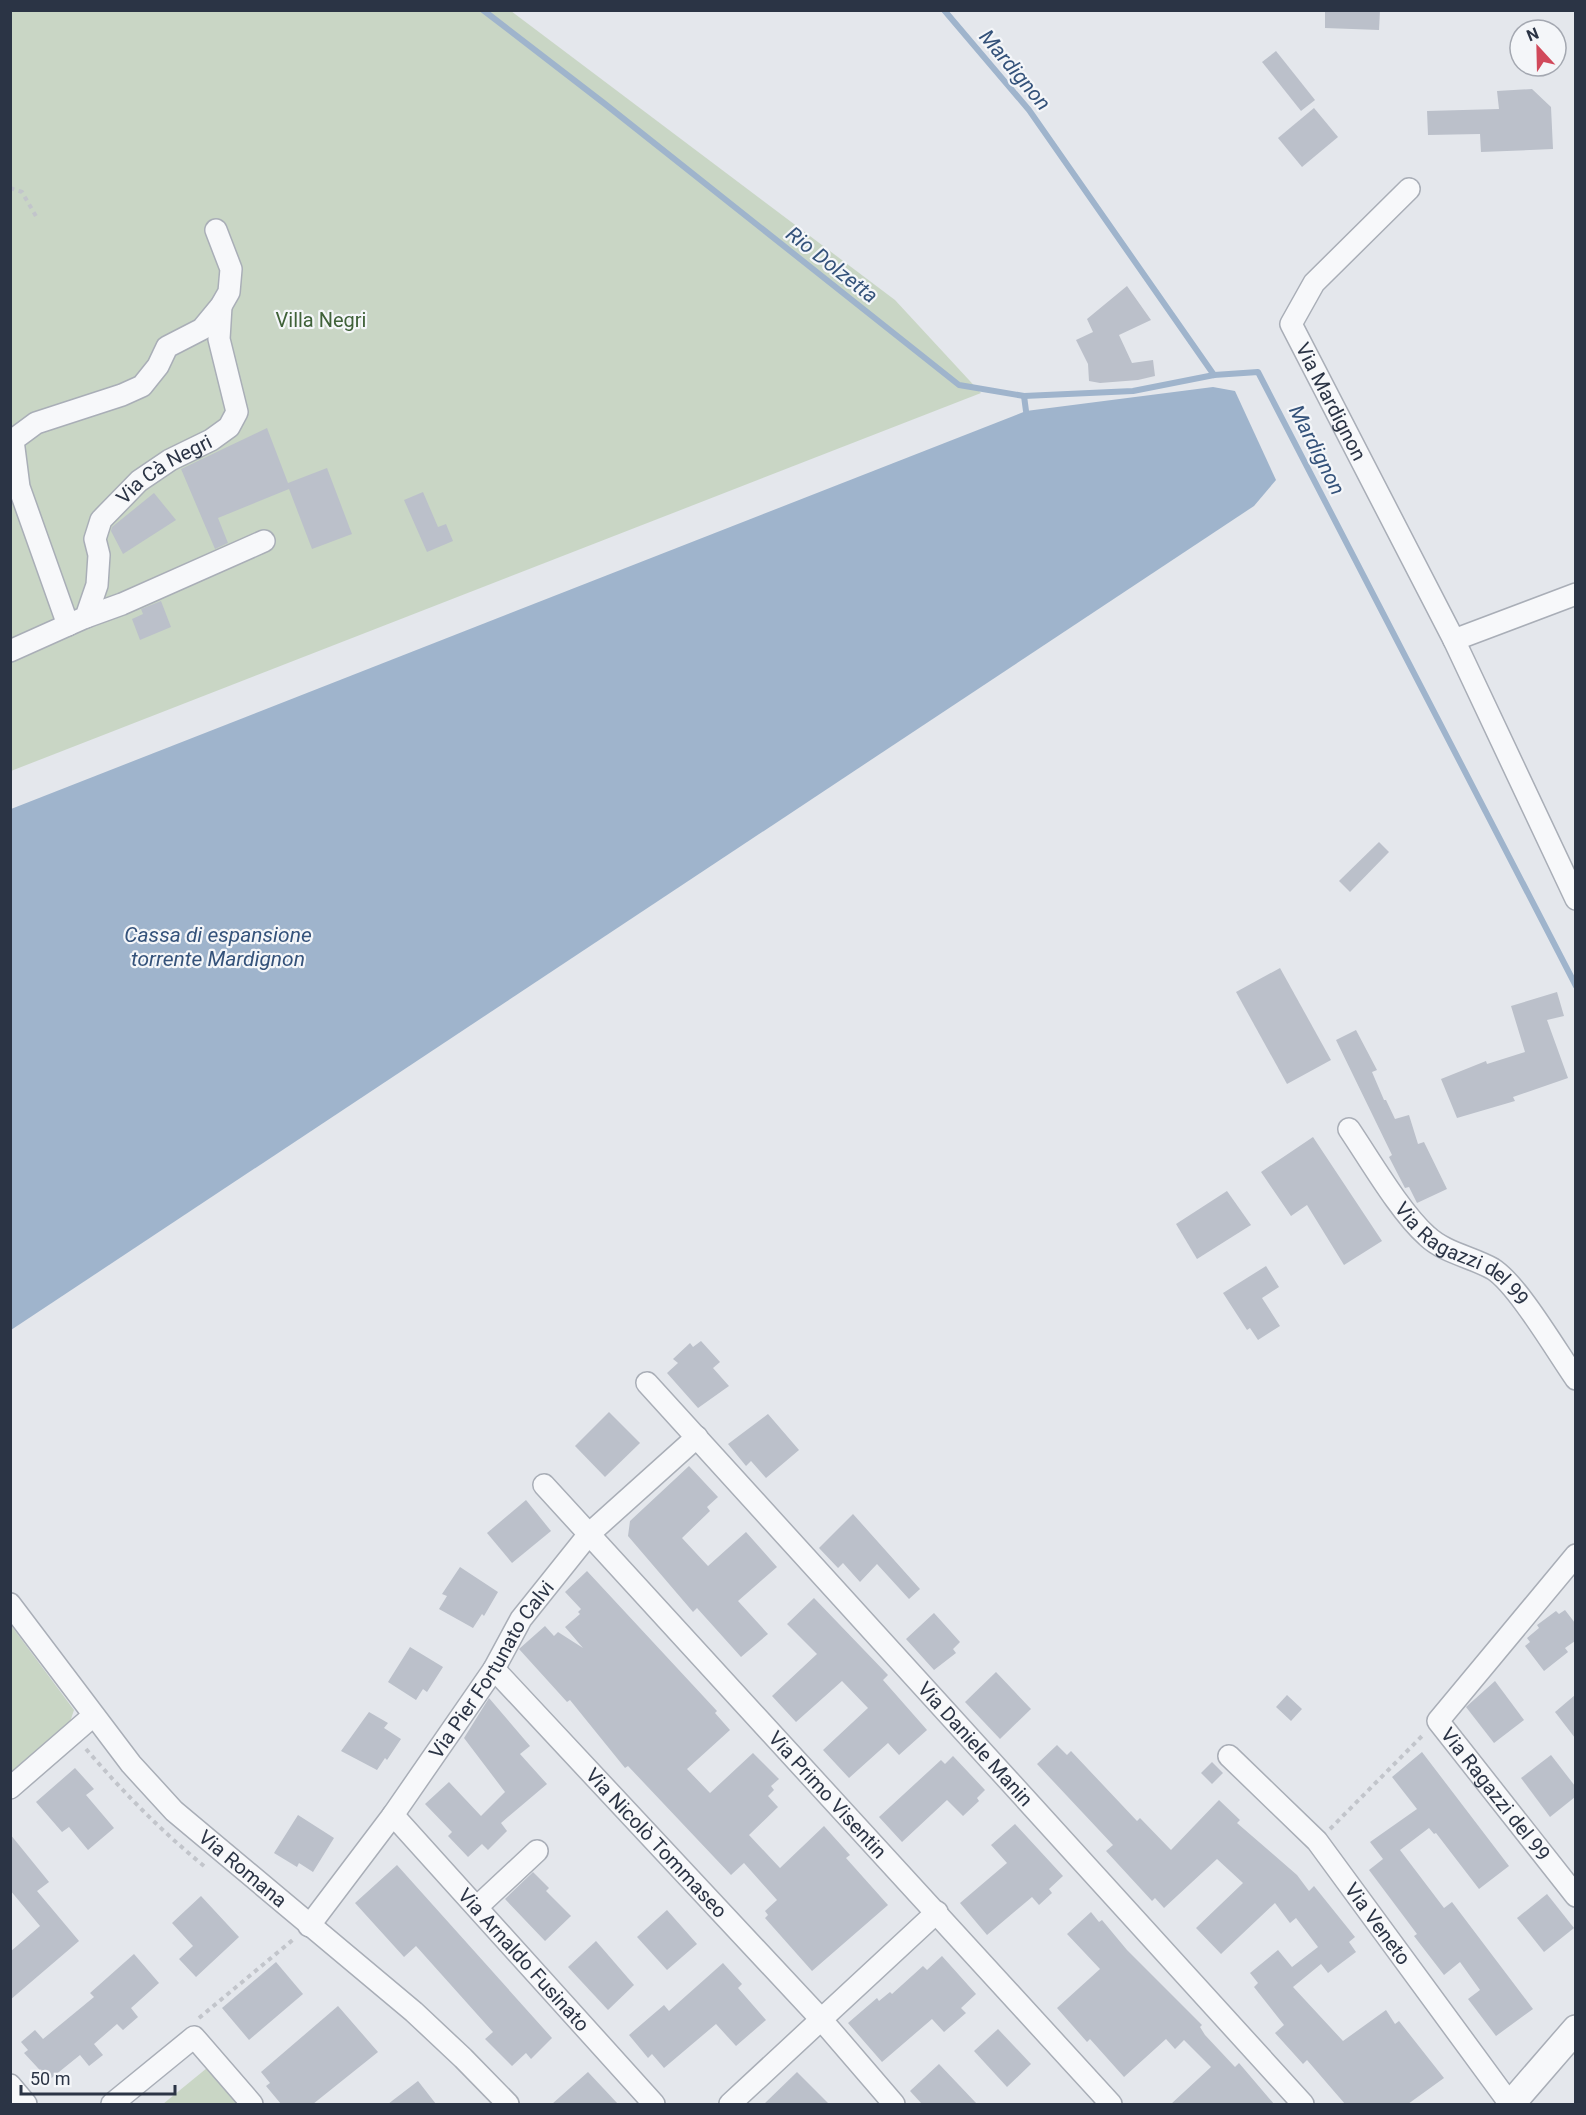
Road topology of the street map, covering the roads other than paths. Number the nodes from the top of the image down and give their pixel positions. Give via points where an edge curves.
1 (1409, 189) dead end
2 (216, 230) dead end
3 (221, 306) junction
4 (264, 540) dead end
5 (1575, 594) edge
6 (77, 621) junction
7 (1454, 640) junction
8 (10, 651) edge
9 (1575, 899) edge
10 (1348, 1129) dead end
11 (1575, 1379) edge
12 (647, 1383) dead end
13 (698, 1437) junction
14 (544, 1485) dead end
15 (589, 1534) junction
16 (1575, 1556) edge
17 (10, 1604) edge
18 (494, 1669) junction
19 (93, 1716) junction
20 (1229, 1756) dead end
21 (10, 1788) edge
22 (393, 1815) junction
23 (537, 1851) dead end
24 (1575, 1896) edge
25 (477, 1907) junction
26 (937, 1912) junction
27 (309, 1926) junction
28 (820, 2019) junction
29 (1575, 2029) edge
30 (10, 2085) edge
31 (26, 2104) edge
32 (112, 2104) edge
33 (252, 2104) edge
34 (508, 2104) edge
35 (654, 2104) edge
36 (730, 2104) edge
37 (894, 2104) edge
38 (1111, 2104) edge
39 (1303, 2104) edge
40 (1510, 2104) edge

1 - 7 street, Via Mardignon via 1314,283 1291,324
2 - 3 street, Via Cà Negri via 231,269 229,291
3 - 6 street, Via Cà Negri via 219,339 237,412 229,427 211,441 170,460 139,481 101,520 95,539 99,555 97,585
3 - 6 street, Via Cà Negri via 202,329 167,347 142,386 36,423 14,440 19,487
4 - 6 street
5 - 7 street
6 - 8 street
7 - 9 street, Via Mardignon
10 - 11 street, Via Ragazzi del 99 via 1428,1237 1494,1270 1521,1299
12 - 13 street, Via Daniele Manin
13 - 15 street, Via Pier Fortunato Calvi
13 - 39 street, Via Daniele Manin
14 - 15 street, Via Primo Visentin
15 - 18 street, Via Pier Fortunato Calvi via 521,1619
15 - 26 street, Via Primo Visentin
16 - 24 street, Via Ragazzi del 99 via 1437,1721
17 - 19 street, Via Romana
18 - 22 street, Via Pier Fortunato Calvi
18 - 28 street, Via Nicolò Tommaseo
19 - 21 street
19 - 27 street, Via Romana via 174,1811
20 - 40 street, Via Veneto via 1317,1841
22 - 25 street, Via Arnaldo Fusinato
22 - 27 street, Via Pier Fortunato Calvi
23 - 25 street
25 - 35 street, Via Arnaldo Fusinato
26 - 28 street
26 - 38 street, Via Primo Visentin
27 - 34 street, Via Romana via 414,2012
28 - 36 street
28 - 37 street, Via Nicolò Tommaseo
29 - 40 street, Via Veneto
30 - 31 street
32 - 33 street via 194,2037

